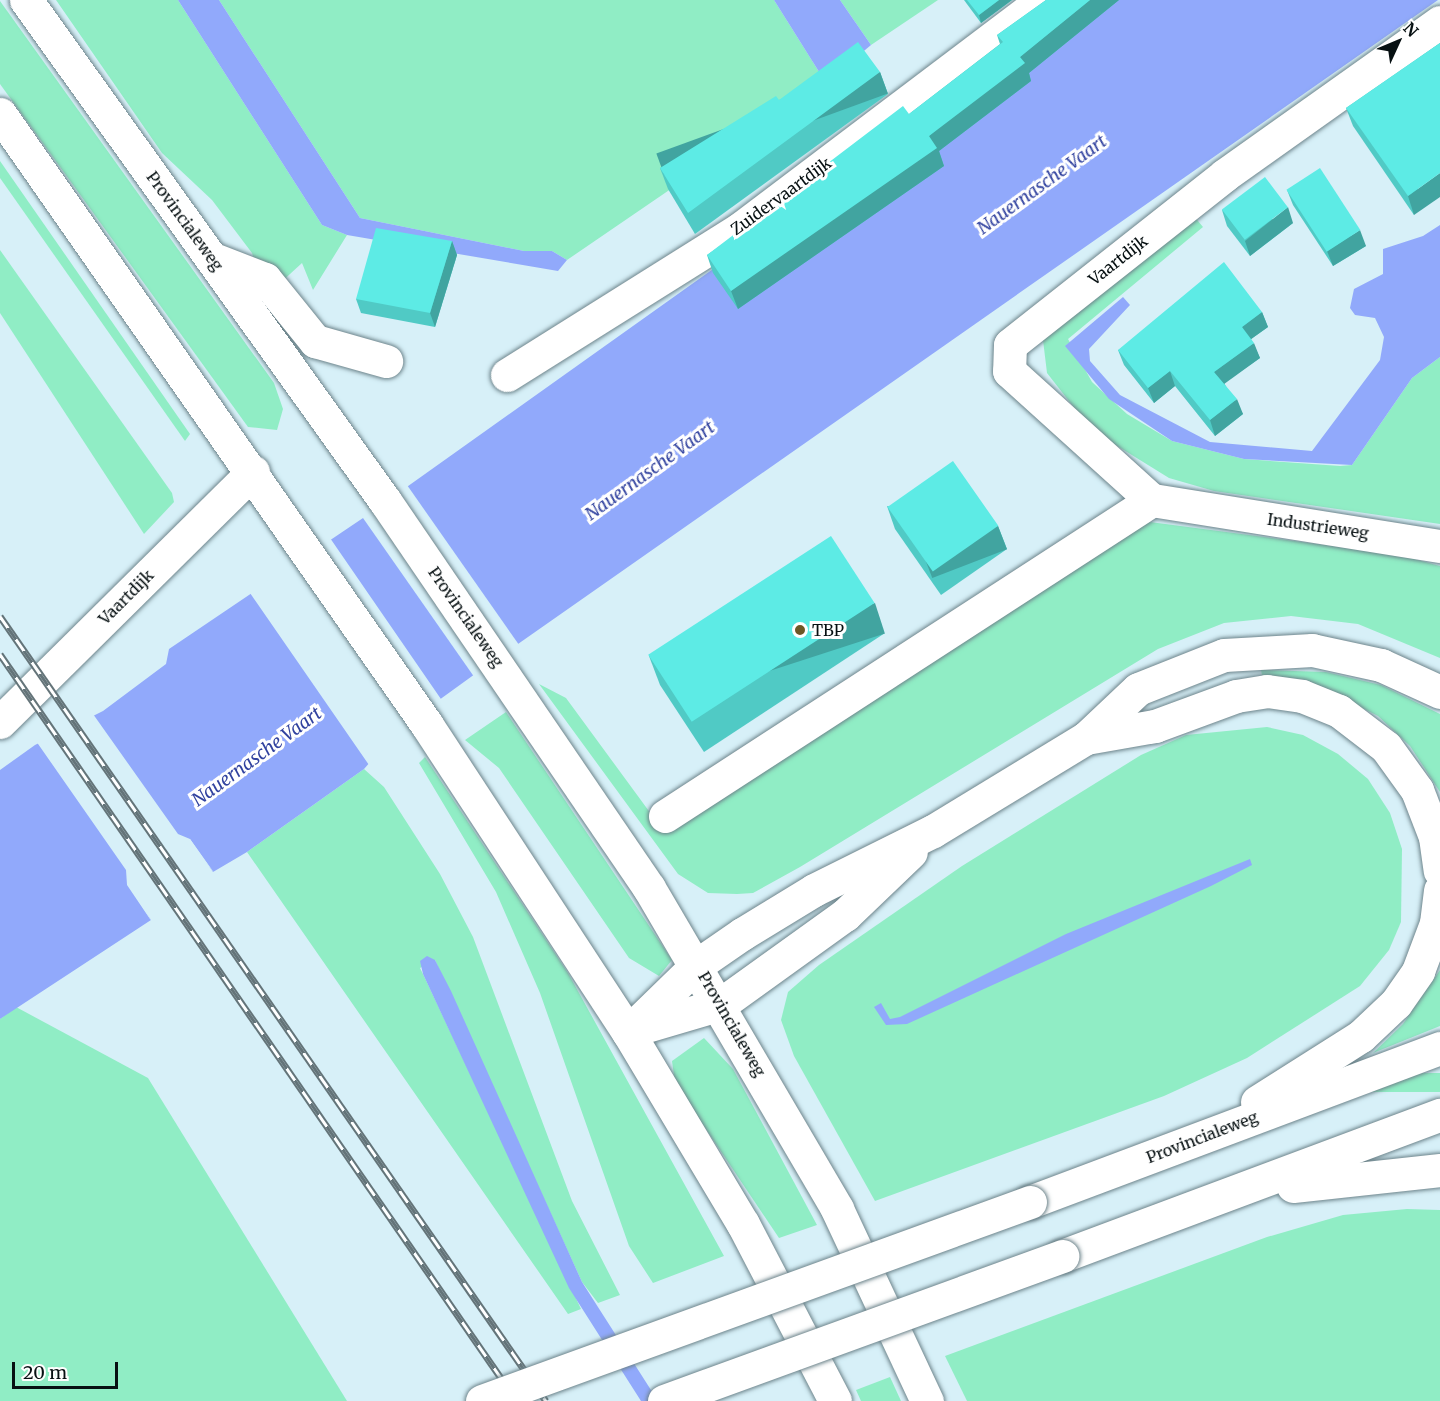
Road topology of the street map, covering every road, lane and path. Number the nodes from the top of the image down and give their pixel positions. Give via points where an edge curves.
1 (26, 0) edge
2 (1043, 0) edge
3 (1440, 22) edge
4 (0, 114) edge
5 (211, 258) junction
6 (386, 361) dead end
7 (507, 375) dead end
8 (253, 472) junction
9 (1152, 500) junction
10 (1440, 546) edge
11 (1440, 692) edge
12 (0, 722) edge
13 (1086, 738) junction
14 (665, 816) dead end
15 (933, 831) junction
16 (1440, 871) edge
17 (1440, 890) edge
18 (697, 965) junction
19 (721, 1004) junction
20 (628, 1032) junction
21 (1440, 1048) edge
22 (1440, 1115) edge
23 (1200, 1138) junction
24 (1440, 1170) edge
25 (1235, 1194) junction
26 (482, 1401) edge
27 (664, 1401) edge
28 (835, 1401) edge
29 (927, 1401) edge

1 - 5 main road, Provincialeweg
2 - 7 main road, Zuidervaartdijk via 741,228
3 - 9 main road, Vaartdijk via 1225,175 1010,345 1009,371 1034,399
4 - 8 main road
5 - 6 main road via 265,279 315,341
5 - 18 main road, Provincialeweg via 504,671
8 - 12 main road, Vaartdijk
8 - 20 main road via 427,725
9 - 10 main road, Industrieweg
9 - 14 main road
11 - 13 main road via 1382,665 1312,650 1224,655 1138,689
13 - 15 main road
13 - 16 main road via 1155,726 1236,696 1267,691 1302,696 1339,711 1386,747 1417,790 1435,837
15 - 18 main road via 814,890
15 - 19 main road via 845,915
17 - 23 main road via 1436,923 1418,971 1396,1004 1361,1036
18 - 19 main road, Provincialeweg
18 - 20 main road
19 - 20 main road
19 - 29 main road, Provincialeweg via 837,1209
20 - 28 main road via 748,1234
21 - 23 main road, Provincialeweg
22 - 25 main road
23 - 26 main road, Provincialeweg, bridge
24 - 25 main road
25 - 27 main road, bridge

